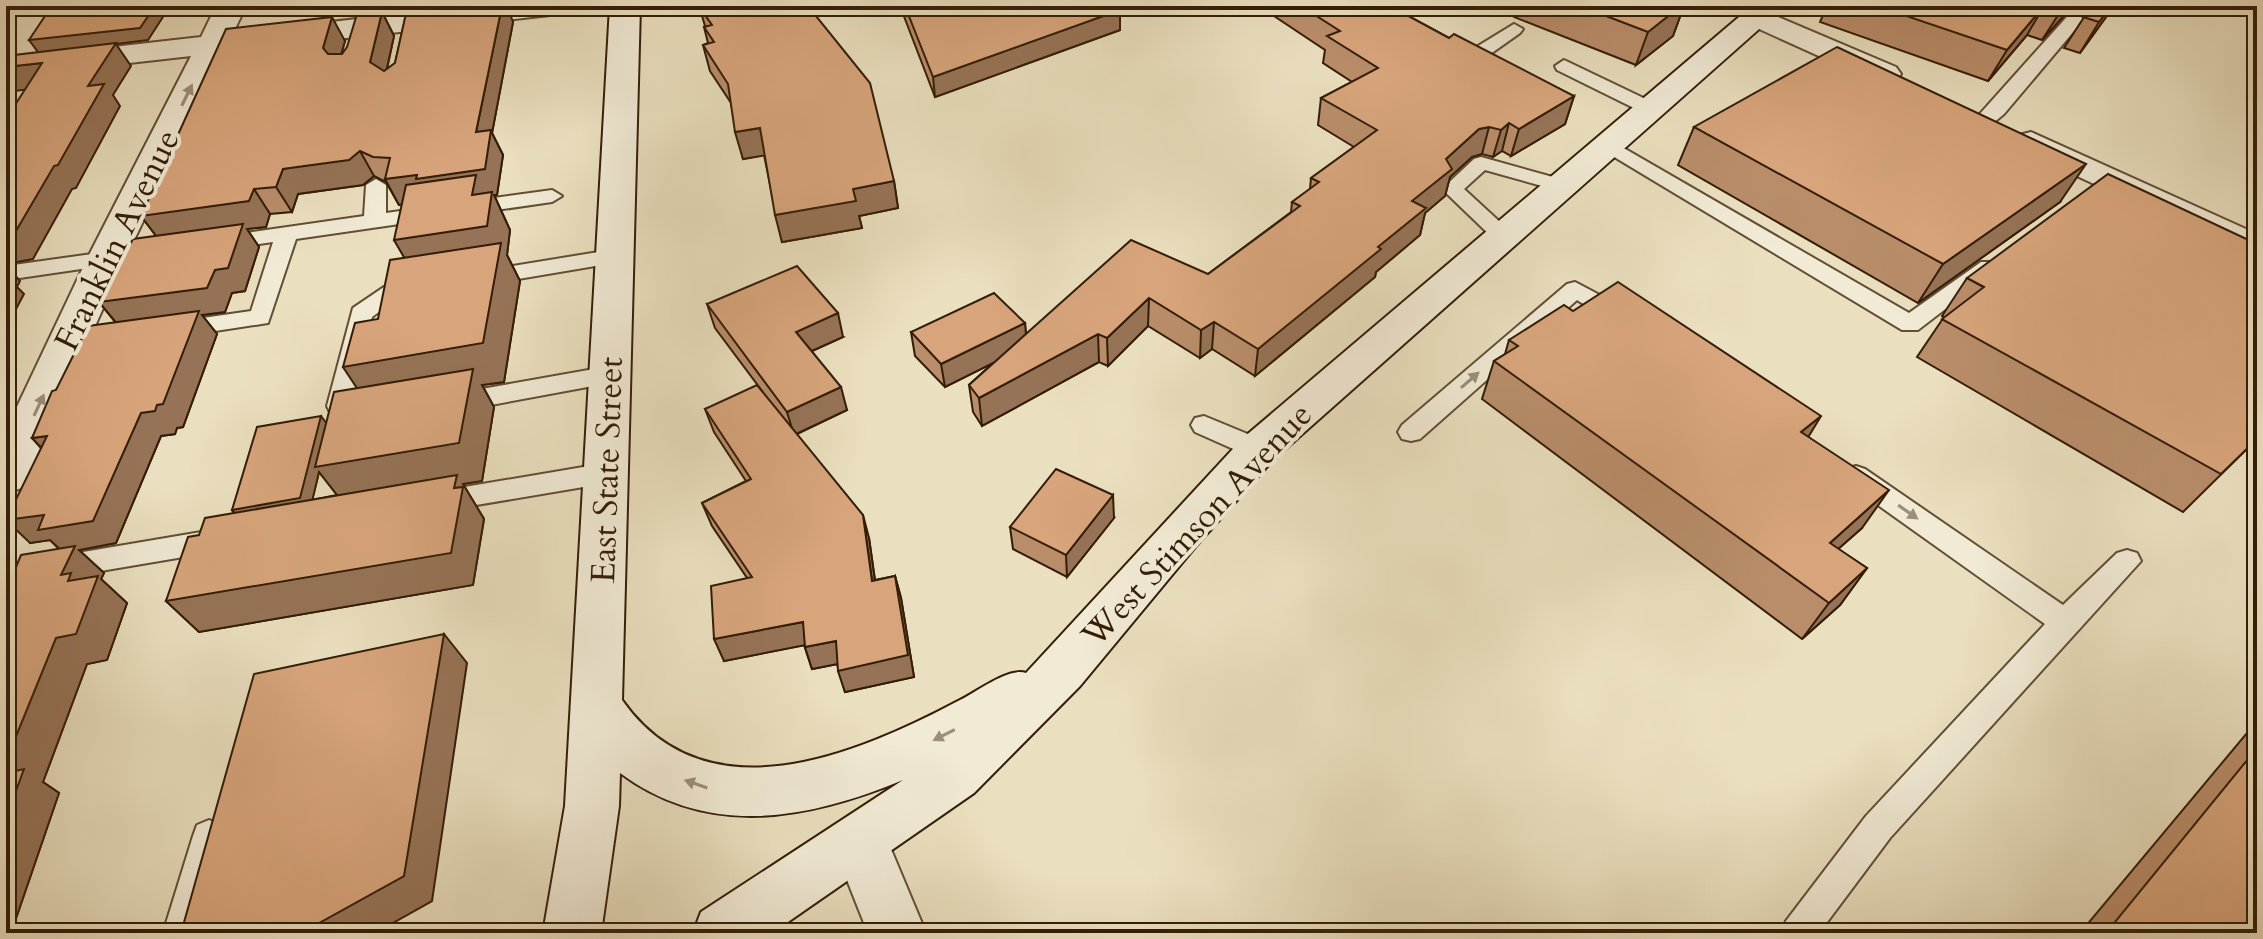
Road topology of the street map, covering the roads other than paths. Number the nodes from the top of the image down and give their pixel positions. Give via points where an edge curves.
1 (231, 6) edge
2 (550, 6) edge
3 (625, 6) edge
4 (1764, 12) edge
5 (2079, 14) dead end
6 (1514, 29) dead end
7 (212, 44) junction
8 (1461, 51) edge
9 (1564, 66) dead end
10 (6, 68) edge
11 (1915, 88) edge
12 (1651, 109) junction
13 (1971, 114) joint
14 (1608, 145) junction
15 (376, 185) edge
16 (1560, 185) junction
17 (552, 196) dead end
18 (375, 220) junction
19 (287, 233) junction
20 (1503, 235) junction
21 (198, 246) edge
22 (2257, 248) edge
23 (2010, 252) edge
24 (122, 256) junction
25 (617, 256) junction
26 (6, 273) edge
27 (1639, 327) edge
28 (157, 331) edge
29 (611, 375) junction
30 (423, 408) edge
31 (349, 412) junction
32 (377, 417) edge
33 (1204, 425) dead end
34 (1411, 432) dead end
35 (342, 439) edge
36 (1258, 449) junction
37 (1835, 462) edge
38 (607, 473) junction
39 (6, 476) edge
40 (414, 506) edge
41 (249, 534) edge
42 (2127, 561) dead end
43 (6, 576) edge
44 (2065, 622) junction
45 (1062, 671) junction
46 (596, 704) junction
47 (219, 802) edge
48 (860, 842) junction
49 (180, 933) edge
50 (572, 933) edge
51 (722, 933) edge
52 (897, 933) edge
53 (1798, 933) edge

1 - 7 main road, Franklin Avenue
2 - 7 main road via 406,35
3 - 25 main road, East State Street
4 - 11 main road
4 - 12 main road, West Stimson Avenue
5 - 13 lane via 1997,110
6 - 8 lane
7 - 10 main road
24 -> 7 main road, Franklin Avenue
9 - 12 lane
12 - 14 main road, West Stimson Avenue
13 - 22 main road via 2098,188
14 - 16 main road, West Stimson Avenue
14 - 23 lane via 1910,324
15 - 18 lane
16 - 20 main road, West Stimson Avenue
16 - 20 lane via 1481,163 1452,189
17 - 18 lane
18 - 19 lane
19 - 21 lane
19 - 28 lane via 260,317
20 - 36 main road, West Stimson Avenue
24 - 26 lane
39 -> 24 main road, Franklin Avenue via 83,342
25 - 29 main road, East State Street
25 - 31 lane via 392,292 361,313 339,406
34 -> 27 lane via 1575,289
29 - 30 lane
29 - 38 main road, East State Street
31 - 32 lane via 361,419
31 - 35 lane
33 - 36 lane
36 - 45 main road, West Stimson Avenue
37 -> 44 lane
38 - 40 lane
38 - 46 main road, East State Street
41 - 43 lane
42 - 44 lane
44 - 53 lane via 1878,827
45 -> 46 main road via 897,759 819,784 755,794 719,792 655,768 614,734
45 - 48 main road, West Stimson Avenue via 955,776
46 - 50 main road, East State Street via 592,806
47 - 49 lane
48 - 51 main road, West Stimson Avenue
48 - 52 main road

